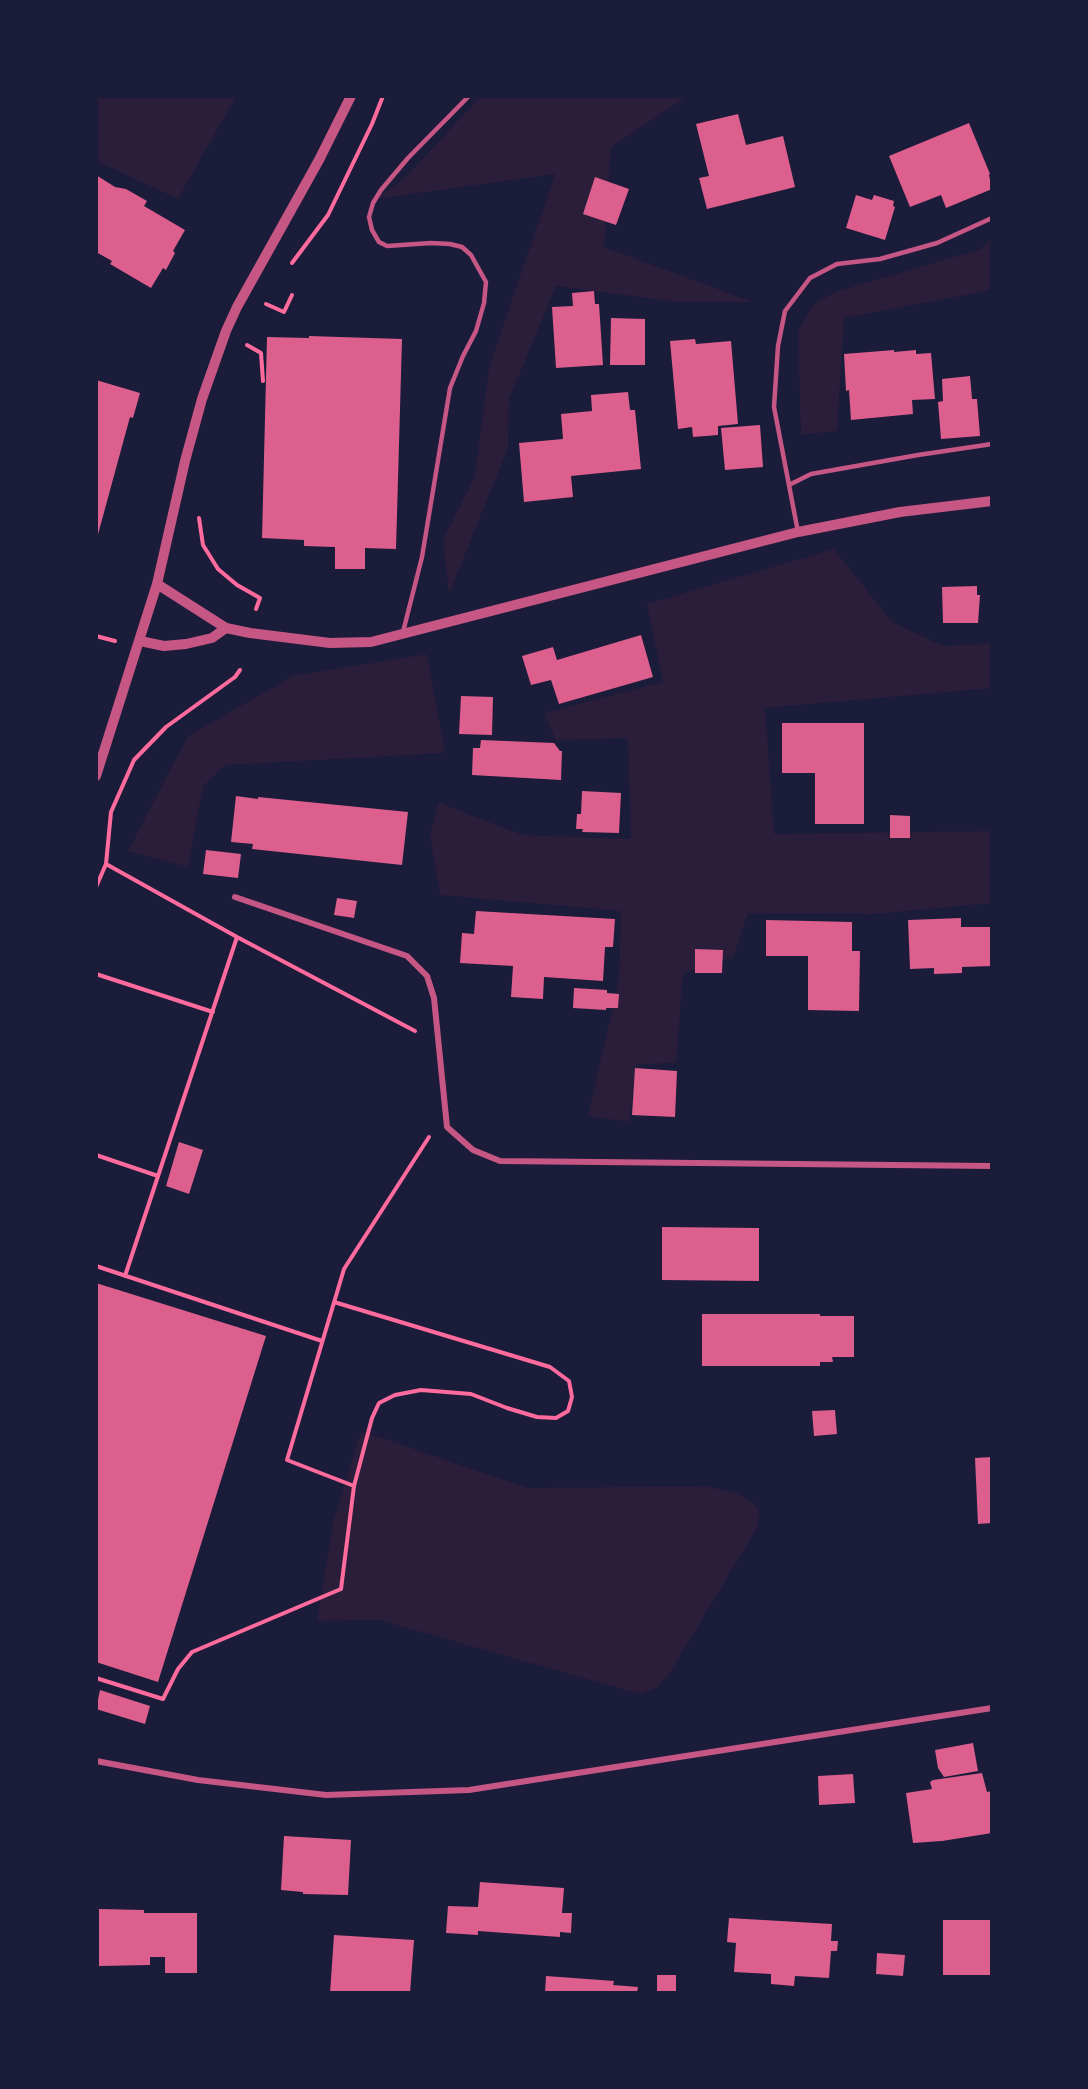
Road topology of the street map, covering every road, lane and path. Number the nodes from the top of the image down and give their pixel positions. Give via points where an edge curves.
1 (351, 96) edge
2 (383, 96) edge
3 (469, 96) edge
4 (992, 218) edge
5 (287, 268) dead end
6 (269, 295) dead end
7 (292, 296) dead end
8 (265, 303) junction
9 (261, 311) dead end
10 (250, 337) dead end
11 (263, 381) dead end
12 (992, 444) edge
13 (789, 485) junction
14 (992, 501) edge
15 (200, 511) dead end
16 (798, 532) junction
17 (157, 584) junction
18 (256, 609) dead end
19 (226, 627) junction
20 (402, 635) junction
21 (96, 636) edge
22 (112, 641) dead end
23 (140, 641) junction
24 (240, 669) dead end
25 (96, 776) edge
26 (106, 864) junction
27 (96, 887) edge
28 (236, 897) dead end
29 (237, 937) junction
30 (96, 974) edge
31 (213, 1012) junction
32 (439, 1044) junction
33 (447, 1127) junction
34 (96, 1155) edge
35 (992, 1166) edge
36 (158, 1176) junction
37 (96, 1266) edge
38 (125, 1276) junction
39 (334, 1302) junction
40 (322, 1341) junction
41 (354, 1485) junction
42 (96, 1678) edge
43 (992, 1708) edge
44 (96, 1761) edge

1 - 17 street via 226,331 184,461
2 - 5 path via 328,215
3 - 20 lane via 381,190 369,218 379,242 387,246 431,243 462,247 486,282 476,331 450,387 422,557
4 - 13 lane via 937,243 880,259 837,264 810,278 785,311 778,346 774,407
6 - 8 path
7 - 8 path via 284,312
8 - 9 path
10 - 11 path via 247,345 261,353
12 - 13 lane via 812,474
13 - 16 lane
14 - 16 street via 900,512
15 - 18 path via 203,545 218,569 260,598
16 - 20 street
17 - 19 street
17 - 23 street
19 - 20 street via 330,643 370,642
19 - 23 street via 212,638 186,644 164,646
21 - 22 path
23 - 25 street
24 - 26 path via 235,677 166,726 134,760 111,813
26 - 27 path
26 - 29 path
28 - 32 street via 407,956 427,976 434,998
29 - 31 path
29 - 32 path
30 - 31 path
31 - 36 path
32 - 33 street
33 - 35 street via 473,1150 500,1161
33 - 39 path via 429,1136 344,1269
34 - 36 path
36 - 38 path
37 - 38 path
38 - 40 path
39 - 40 path
39 - 41 path via 550,1367 569,1381 572,1397 568,1411 556,1418 537,1417 471,1394 421,1390 395,1395 378,1403
40 - 41 path via 287,1460
41 - 42 path via 341,1589 192,1652 163,1699
43 - 44 street via 469,1790 326,1795 198,1780

